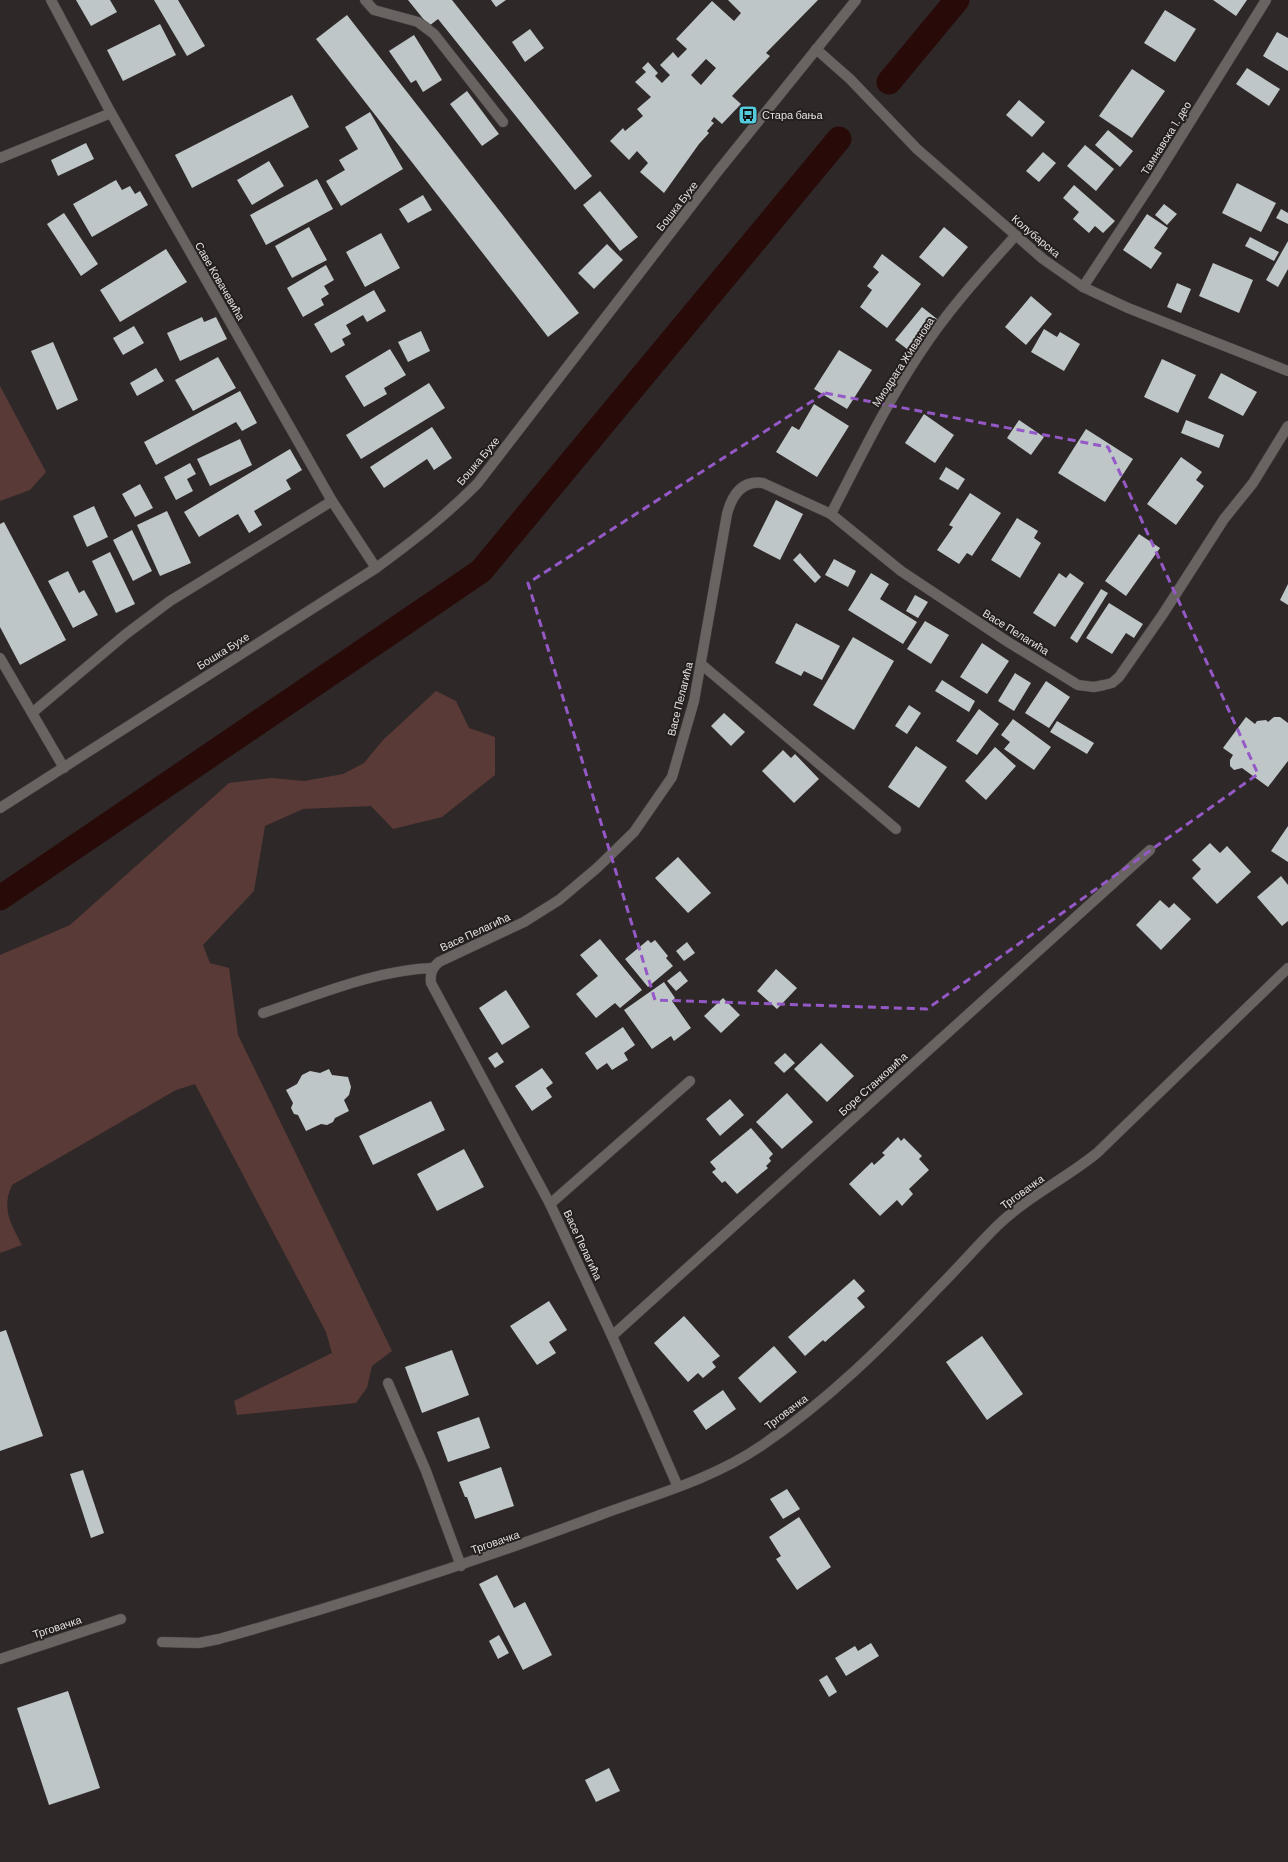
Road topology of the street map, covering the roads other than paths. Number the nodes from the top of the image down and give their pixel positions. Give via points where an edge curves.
1 (51, 0) edge
2 (365, 0) edge
3 (856, 0) edge
4 (1266, 0) edge
5 (816, 49) junction
6 (111, 113) junction
7 (503, 122) dead end
8 (0, 158) edge
9 (1016, 235) junction
10 (1083, 287) junction
11 (1288, 371) edge
12 (1288, 426) edge
13 (332, 501) junction
14 (831, 514) junction
15 (376, 568) junction
16 (0, 658) edge
17 (701, 664) junction
18 (32, 713) junction
19 (64, 768) junction
20 (0, 808) edge
21 (896, 829) dead end
22 (1150, 850) dead end
23 (433, 968) junction
24 (1288, 968) edge
25 (263, 1013) dead end
26 (690, 1081) dead end
27 (550, 1204) junction
28 (612, 1336) junction
29 (388, 1383) dead end
30 (678, 1487) junction
31 (461, 1566) junction
32 (121, 1619) dead end
33 (162, 1642) dead end
34 (0, 1659) edge

1 - 6 street, Саве Ковачевића
2 - 7 street via 374,10 418,22 434,34
3 - 5 street, Бошка Бухе
4 - 10 street, Тамнавска 1. део via 1155,178
5 - 9 street, Колубарска via 850,79 917,149
5 - 15 street, Бошка Бухе via 719,170 477,484 427,531
6 - 8 street
6 - 13 street, Саве Ковачевића
9 - 10 street, Колубарска via 1043,259
9 - 14 street, Миодрага Живанова via 959,300 920,352
10 - 11 street, Колубарска via 1134,311
12 - 14 street, Васе Пелагића via 1253,483 1224,519 1164,614 1123,671 1112,683 1094,687 1078,685 1008,642 901,571
13 - 15 street, Саве Ковачевића
13 - 18 street via 170,601 126,634
14 - 17 street, Васе Пелагића via 763,482 751,482 740,488 727,514
15 - 19 street, Бошка Бухе
16 - 18 street
17 - 21 street
17 - 23 street, Васе Пелагића via 694,701 672,777 634,832 559,900 524,922 439,962
18 - 19 street
19 - 20 street, Бошка Бухе
22 - 28 street, Боре Станковића
23 - 25 street via 414,968 356,982
23 - 27 street, Васе Пелагића via 430,975 434,990
24 - 30 street, Трговачка via 1097,1153 1022,1204 998,1225 936,1291 834,1391 740,1459
26 - 27 street
27 - 28 street, Васе Пелагића
28 - 30 street, Васе Пелагића
29 - 31 street via 426,1471
30 - 31 street, Трговачка
31 - 33 street, Трговачка via 219,1639 199,1643
32 - 34 street, Трговачка

